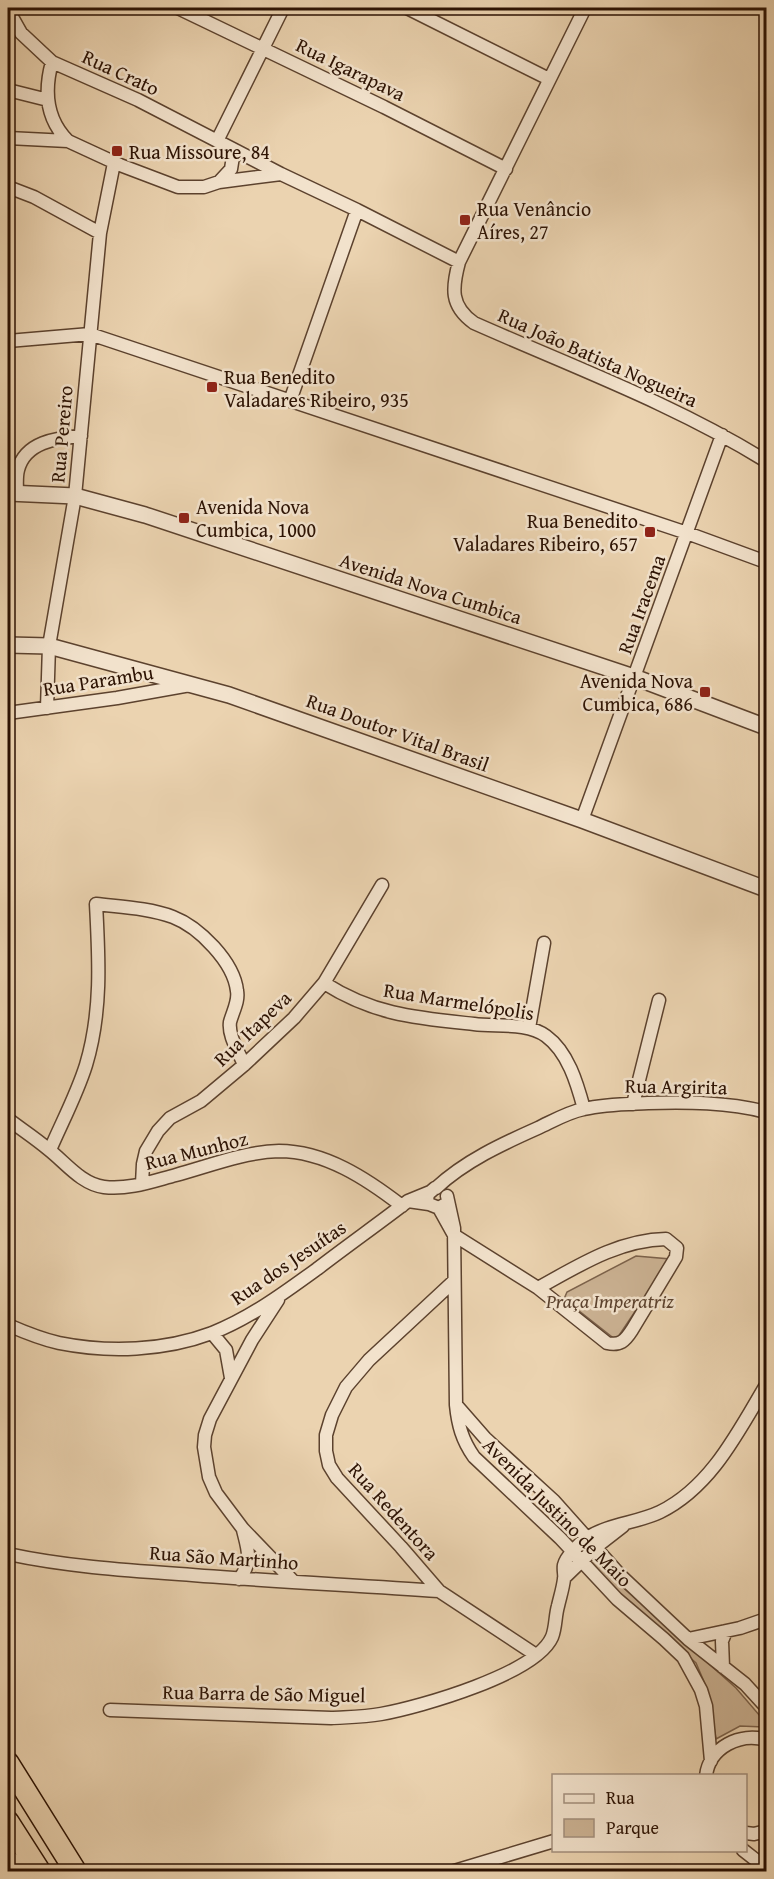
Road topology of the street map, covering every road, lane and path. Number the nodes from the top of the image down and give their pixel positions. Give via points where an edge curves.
1 (178, 8) edge
2 (283, 8) edge
3 (407, 8) edge
4 (585, 8) edge
5 (8, 10) edge
6 (262, 48) junction
7 (52, 62) junction
8 (549, 79) junction
9 (8, 90) edge
10 (48, 100) junction
11 (8, 138) edge
12 (68, 141) junction
13 (217, 141) junction
14 (234, 150) junction
15 (114, 163) junction
16 (506, 169) junction
17 (281, 174) junction
18 (219, 182) junction
19 (8, 187) edge
20 (357, 210) junction
21 (100, 233) junction
22 (459, 262) junction
23 (90, 334) junction
24 (8, 341) edge
25 (290, 401) junction
26 (722, 435) junction
27 (81, 436) junction
28 (766, 461) edge
29 (12, 493) edge
30 (75, 496) junction
31 (687, 533) junction
32 (766, 562) edge
33 (8, 645) edge
34 (49, 646) junction
35 (634, 677) junction
36 (195, 684) junction
37 (47, 708) junction
38 (8, 713) edge
39 (766, 727) edge
40 (582, 820) junction
41 (382, 885) dead end
42 (766, 889) edge
43 (544, 943) dead end
44 (324, 983) junction
45 (659, 1000) dead end
46 (529, 1028) junction
47 (244, 1065) junction
48 (633, 1104) junction
49 (584, 1108) junction
50 (766, 1112) edge
51 (8, 1119) edge
52 (50, 1150) junction
53 (142, 1184) junction
54 (438, 1196) junction
55 (405, 1204) junction
56 (454, 1235) junction
57 (454, 1281) junction
58 (538, 1288) junction
59 (281, 1295) junction
60 (430, 1304) junction
61 (454, 1308) junction
62 (243, 1318) junction
63 (8, 1324) edge
64 (212, 1333) junction
65 (252, 1340) junction
66 (231, 1378) junction
67 (766, 1385) edge
68 (456, 1405) junction
69 (243, 1529) junction
70 (591, 1543) junction
71 (573, 1552) junction
72 (8, 1554) edge
73 (581, 1562) junction
74 (564, 1578) junction
75 (239, 1579) junction
76 (293, 1581) junction
77 (439, 1591) junction
78 (766, 1619) edge
79 (726, 1631) junction
80 (688, 1639) junction
81 (536, 1655) junction
82 (723, 1667) junction
83 (766, 1707) edge
84 (110, 1710) dead end
85 (766, 1740) edge
86 (8, 1763) edge
87 (705, 1771) edge
88 (8, 1822) edge
89 (766, 1831) edge
90 (747, 1833) edge
91 (552, 1842) edge
92 (744, 1852) edge
93 (8, 1861) edge
94 (766, 1868) edge
95 (15, 1872) edge
96 (40, 1872) edge
97 (76, 1872) edge
98 (451, 1872) edge

1 - 6 street, Rua Igarapava
2 - 6 street
3 - 8 street
4 - 8 street, Rua João Batista Nogueira
5 - 7 street, Rua Crato via 31,44
6 - 13 street
6 - 16 street, Rua Igarapava
7 - 10 street
7 - 13 street, Rua Crato
8 - 16 street, Rua João Batista Nogueira
9 - 10 street
10 - 12 street via 54,123
11 - 12 street
12 - 15 street
13 - 14 street, Rua Crato
14 - 17 street, Rua Crato
14 - 18 street via 231,169
15 - 18 street via 178,187 204,187
15 - 21 street, Rua Pereiro
16 - 22 street, Rua João Batista Nogueira
17 - 18 street
17 - 20 street, Rua Crato
19 - 21 street via 34,196
20 - 22 street, Rua Crato
20 - 25 street
21 - 23 street, Rua Pereiro
22 - 26 street, Rua João Batista Nogueira via 454,280 456,301 460,311 474,323 590,372
23 - 24 street
23 - 25 street
23 - 27 street, Rua Pereiro
25 - 31 street
26 - 28 street, Rua João Batista Nogueira
26 - 31 street, Rua Iracema
27 - 29 street via 47,441 29,451
27 - 30 street, Rua Pereiro
29 - 30 street, Avenida Nova Cumbica
30 - 34 street, Rua Pereiro
30 - 35 street, Avenida Nova Cumbica via 145,515
31 - 32 street
31 - 35 street, Rua Iracema
33 - 34 street, Rua Doutor Vital Brasil
34 - 36 street, Rua Doutor Vital Brasil
34 - 37 street, Rua Pereiro
35 - 39 street, Avenida Nova Cumbica
35 - 40 street, Rua Iracema
36 - 37 street, Rua Parambu
36 - 40 street, Rua Doutor Vital Brasil
37 - 38 street, Rua Parambu
40 - 42 street, Rua Doutor Vital Brasil
41 - 44 street, Rua Itapeva
43 - 46 street
44 - 46 street, Rua Marmelópolis via 384,1012
44 - 47 street, Rua Itapeva
45 - 48 street
46 - 49 street, Rua Marmelópolis via 545,1035 565,1059
47 - 52 street via 230,1031 238,992 224,958 175,918 96,904 100,983 96,1023 86,1066
47 - 53 street, Rua Itapeva via 201,1101 162,1125 146,1151
48 - 49 street, Rua Argirita
48 - 50 street, Rua Argirita via 683,1102
49 - 54 street via 498,1146 465,1166
51 - 52 street, Rua Munhoz
52 - 53 street, Rua Munhoz via 89,1182 103,1186
53 - 55 street, Rua Munhoz via 278,1151 328,1161
54 - 55 street
54 - 56 street
55 - 59 street, Rua dos Jesuítas
56 - 57 street
56 - 58 street
57 - 60 street, Rua Redentora
57 - 61 street
58 - 58 street via 618,1247 666,1239 677,1248 676,1257 632,1330 619,1344 607,1343
59 - 62 street, Rua dos Jesuítas
59 - 65 street
60 - 61 street
60 - 77 street, Rua Redentora via 369,1360 346,1387 332,1415 326,1451 337,1478
61 - 68 street
62 - 64 street, Rua dos Jesuítas
62 - 65 street
63 - 64 street, Rua dos Jesuítas via 38,1337 86,1347 137,1349
64 - 66 street via 226,1350
65 - 66 street
66 - 69 street via 210,1419 204,1447 216,1493
67 - 70 street via 710,1473 689,1494 657,1514 624,1526 608,1527
68 - 70 street, Avenida Justino de Maio
68 - 71 street, Avenida Justino de Maio via 460,1433 474,1457
69 - 75 street via 248,1564
69 - 76 street
70 - 71 street
70 - 73 street
70 - 80 street, Avenida Justino de Maio
71 - 73 street, Avenida Justino de Maio
71 - 74 street, Rua Barra de São Miguel via 564,1564
72 - 75 street, Rua São Martinho via 50,1563
73 - 74 street
73 - 87 street, Avenida Justino de Maio via 683,1657 706,1706
74 - 81 street, Rua Barra de São Miguel via 553,1634
75 - 76 street, Rua São Martinho
76 - 77 street, Rua São Martinho
77 - 81 street, Rua Redentora
78 - 79 street
79 - 80 street
79 - 82 street
80 - 82 street, Avenida Justino de Maio
81 - 84 street, Rua Barra de São Miguel via 484,1684 363,1717
82 - 83 street, Avenida Justino de Maio
85 - 87 street via 742,1738 725,1745
86 - 97 highway
88 - 96 highway
89 - 90 street
91 - 98 street
92 - 94 street
93 - 95 highway

